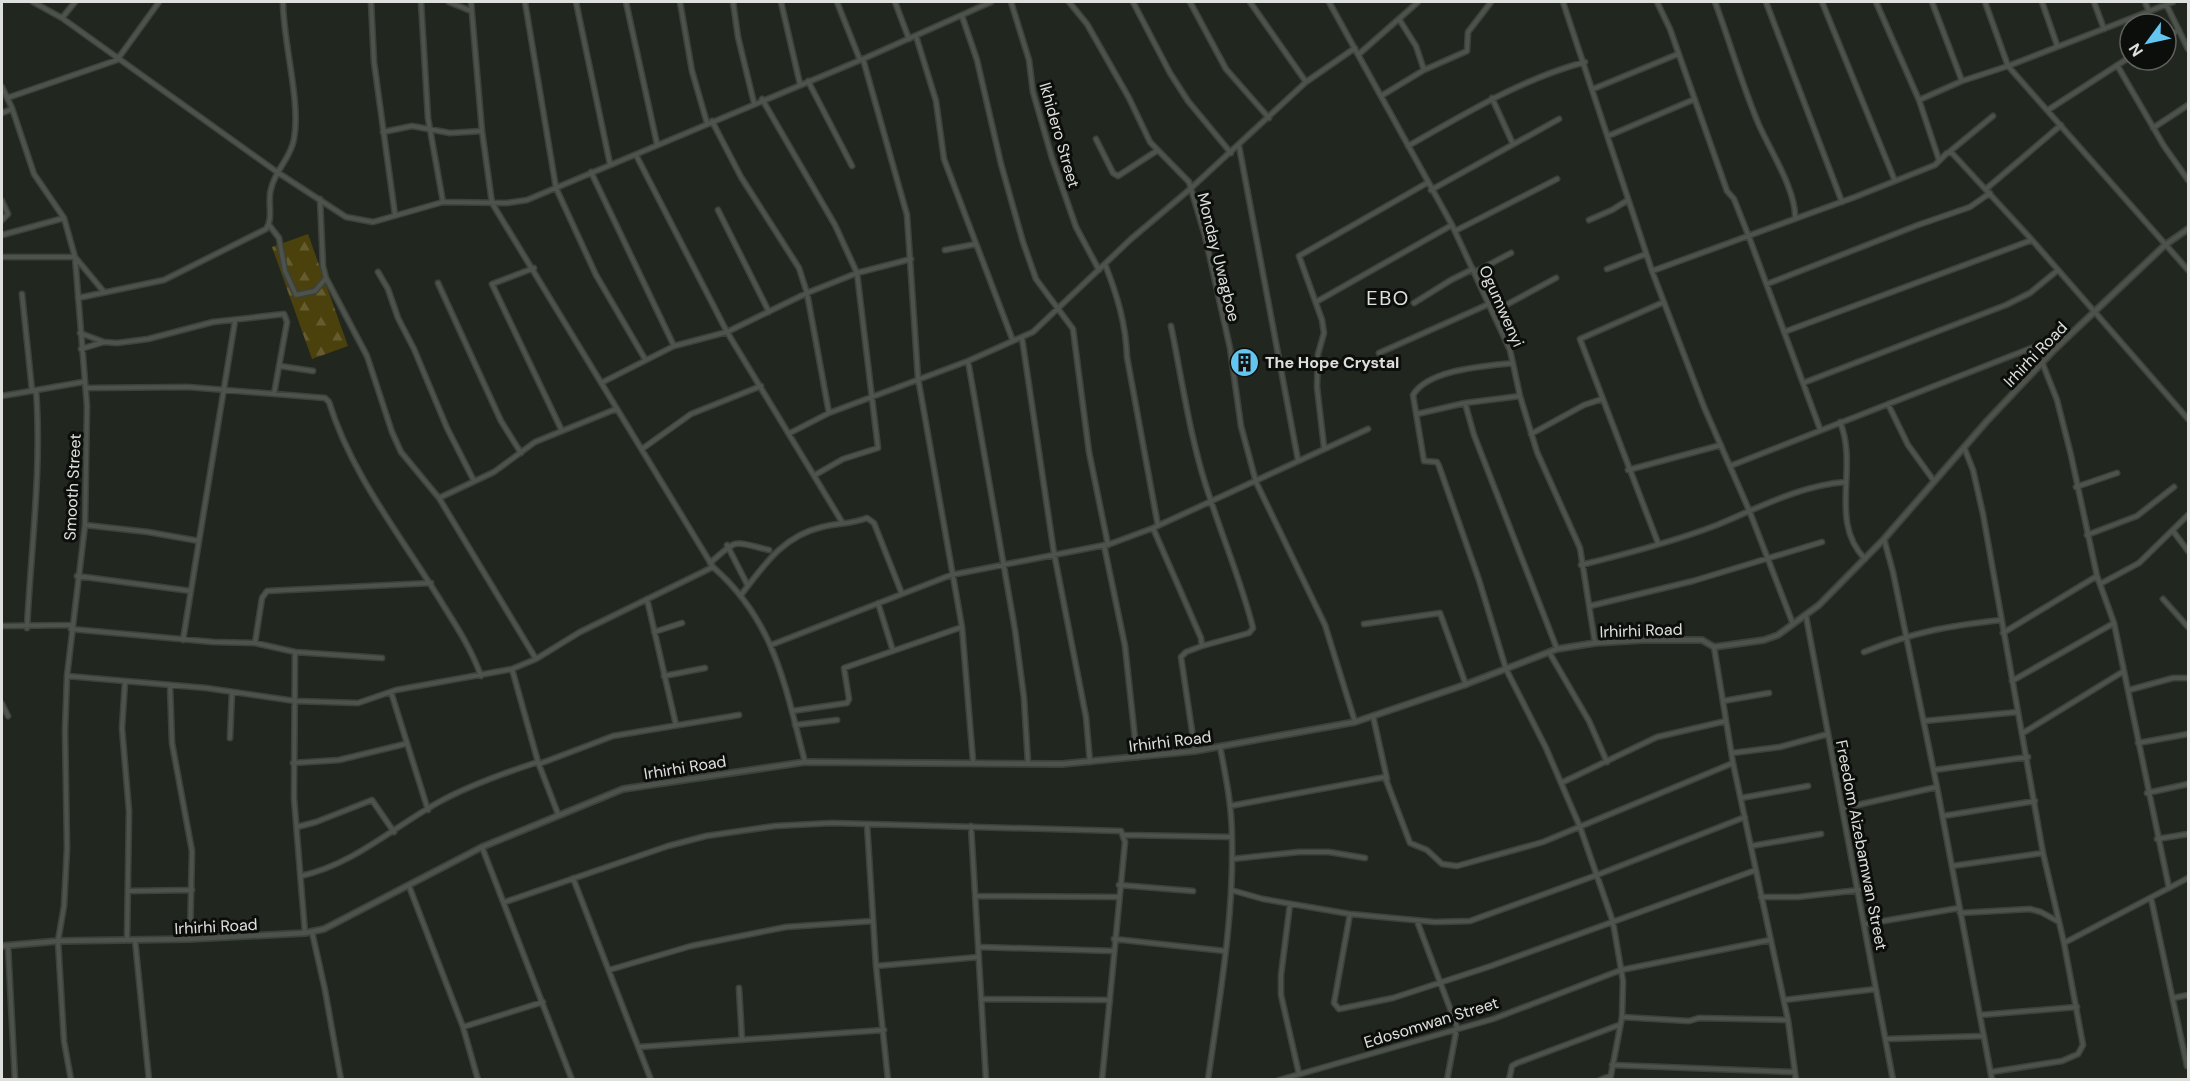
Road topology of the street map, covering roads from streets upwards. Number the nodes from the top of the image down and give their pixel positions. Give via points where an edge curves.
1 (33, 2) edge
2 (75, 2) edge
3 (159, 2) edge
4 (283, 2) edge
5 (371, 2) edge
6 (421, 2) edge
7 (449, 2) edge
8 (471, 2) edge
9 (525, 2) edge
10 (576, 2) edge
11 (626, 2) edge
12 (680, 2) edge
13 (733, 2) edge
14 (782, 2) edge
15 (837, 2) edge
16 (895, 2) edge
17 (991, 2) edge
18 (1011, 2) edge
19 (1069, 2) edge
20 (1133, 2) edge
21 (1190, 2) edge
22 (1250, 2) edge
23 (1329, 2) edge
24 (1418, 2) edge
25 (1491, 2) edge
26 (1563, 2) edge
27 (1657, 2) edge
28 (1715, 2) edge
29 (1766, 2) edge
30 (1822, 2) edge
31 (1876, 2) edge
32 (1932, 2) edge
33 (1984, 2) edge
34 (2042, 2) edge
35 (2094, 2) edge
36 (2145, 2) edge
37 (2173, 2) edge
38 (2166, 4) junction
39 (471, 11) junction
40 (2149, 11) junction
41 (963, 16) junction
42 (62, 18) junction
43 (1399, 19) junction
44 (2104, 29) junction
45 (2179, 30) joint
46 (916, 36) junction
47 (909, 39) junction
48 (2056, 45) junction
49 (1355, 48) junction
50 (2188, 49) edge
51 (1359, 54) junction
52 (1679, 54) junction
53 (861, 59) junction
54 (117, 60) junction
55 (1585, 62) junction
56 (2117, 65) joint
57 (2008, 66) junction
58 (1424, 70) junction
59 (808, 81) junction
60 (1962, 81) junction
61 (1306, 82) junction
62 (800, 84) junction
63 (2, 87) edge
64 (1593, 89) junction
65 (1381, 96) junction
66 (7, 98) junction
67 (1492, 98) junction
68 (762, 99) junction
69 (1695, 99) junction
70 (1919, 100) junction
71 (753, 103) junction
72 (2188, 105) edge
73 (12, 108) junction
74 (2048, 110) junction
75 (2, 113) edge
76 (1993, 116) dead end
77 (1269, 118) junction
78 (1558, 120) dead end
79 (712, 121) junction
80 (707, 123) junction
81 (2061, 125) junction
82 (429, 128) junction
83 (2153, 128) junction
84 (482, 131) junction
85 (383, 132) junction
86 (1608, 136) junction
87 (1096, 138) dead end
88 (657, 144) junction
89 (1513, 144) junction
90 (1239, 145) junction
91 (1408, 146) junction
92 (1158, 150) junction
93 (1231, 153) junction
94 (1947, 153) junction
95 (636, 155) junction
96 (1939, 160) junction
97 (610, 164) junction
98 (852, 166) dead end
99 (277, 172) junction
100 (591, 172) junction
101 (1557, 179) dead end
102 (2188, 180) edge
103 (1895, 181) junction
104 (1427, 183) junction
105 (556, 188) junction
106 (1986, 189) junction
107 (1190, 190) junction
108 (1431, 190) junction
109 (1990, 193) junction
110 (320, 199) junction
111 (1628, 200) junction
112 (2, 201) edge
113 (443, 202) junction
114 (1842, 202) junction
115 (492, 203) junction
116 (718, 210) dead end
117 (395, 215) junction
118 (64, 218) junction
119 (1795, 219) junction
120 (2, 220) edge
121 (1589, 220) dead end
122 (269, 225) junction
123 (1452, 225) junction
124 (2188, 229) edge
125 (1455, 231) junction
126 (2, 235) edge
127 (1749, 237) junction
128 (2032, 240) junction
129 (976, 244) junction
130 (2166, 246) junction
131 (945, 250) dead end
132 (1511, 253) dead end
133 (1646, 254) junction
134 (2, 257) edge
135 (75, 257) junction
136 (911, 259) junction
137 (1105, 264) junction
138 (534, 268) junction
139 (1607, 269) dead end
140 (1100, 270) junction
141 (2058, 270) junction
142 (2188, 270) edge
143 (1474, 271) junction
144 (1652, 271) junction
145 (378, 272) dead end
146 (857, 273) junction
147 (326, 278) junction
148 (1556, 278) dead end
149 (438, 283) dead end
150 (1766, 284) junction
151 (104, 292) junction
152 (807, 293) junction
153 (22, 294) dead end
154 (78, 298) junction
155 (1316, 302) junction
156 (1664, 302) junction
157 (1414, 303) dead end
158 (1489, 304) junction
159 (1059, 307) junction
160 (769, 312) junction
161 (1493, 312) junction
162 (2095, 312) junction
163 (236, 321) junction
164 (1171, 326) dead end
165 (727, 332) junction
166 (1784, 332) junction
167 (2073, 332) junction
168 (80, 333) junction
169 (1022, 338) junction
170 (1013, 341) junction
171 (104, 342) junction
172 (674, 346) junction
173 (81, 349) junction
174 (1378, 353) dead end
175 (645, 359) junction
176 (968, 361) junction
177 (2042, 362) junction
178 (1513, 363) junction
179 (280, 366) junction
180 (314, 371) dead end
181 (918, 378) junction
182 (83, 382) junction
183 (601, 383) junction
184 (1803, 383) junction
185 (761, 386) junction
186 (86, 388) junction
187 (34, 390) junction
188 (226, 391) junction
189 (274, 394) junction
190 (2, 396) edge
191 (1520, 396) junction
192 (870, 397) junction
193 (1602, 399) junction
194 (1465, 403) junction
195 (1888, 404) junction
196 (616, 409) junction
197 (829, 413) junction
198 (1417, 414) junction
199 (2188, 419) edge
200 (1840, 422) junction
201 (1368, 429) dead end
202 (1820, 429) junction
203 (562, 431) junction
204 (790, 433) junction
205 (1531, 434) junction
206 (1721, 445) junction
207 (1324, 447) junction
208 (1964, 447) junction
209 (642, 449) junction
210 (521, 453) junction
211 (1298, 460) junction
212 (1730, 466) junction
213 (1628, 471) junction
214 (2117, 472) dead end
215 (815, 475) junction
216 (1934, 480) junction
217 (474, 481) junction
218 (1256, 482) junction
219 (1846, 482) junction
220 (2076, 487) junction
221 (2174, 487) dead end
222 (439, 498) junction
223 (1211, 501) junction
224 (1749, 510) junction
225 (2188, 515) edge
226 (842, 522) junction
227 (85, 525) junction
228 (1156, 527) junction
229 (2173, 531) junction
230 (2087, 535) junction
231 (1884, 539) junction
232 (199, 541) junction
233 (1822, 542) dead end
234 (1658, 543) junction
235 (727, 545) junction
236 (1106, 545) junction
237 (769, 550) dead end
238 (2188, 550) edge
239 (1054, 553) junction
240 (1768, 558) junction
241 (1865, 559) junction
242 (711, 565) junction
243 (1002, 565) junction
244 (1581, 565) junction
245 (951, 575) junction
246 (77, 576) junction
247 (2097, 576) junction
248 (431, 583) junction
249 (2100, 584) junction
250 (748, 586) junction
251 (191, 591) junction
252 (902, 594) junction
253 (741, 595) junction
254 (647, 599) junction
255 (2163, 599) dead end
256 (878, 603) junction
257 (1590, 606) junction
258 (1806, 616) junction
259 (2001, 620) junction
260 (2114, 622) junction
261 (682, 623) dead end
262 (1364, 624) dead end
263 (1792, 624) junction
264 (2, 626) edge
265 (71, 627) junction
266 (962, 627) junction
267 (2188, 627) edge
268 (27, 628) junction
269 (654, 632) junction
270 (2003, 633) junction
271 (1906, 635) junction
272 (183, 640) junction
273 (255, 643) junction
274 (1595, 643) junction
275 (771, 645) junction
276 (1202, 646) junction
277 (1714, 648) junction
278 (1557, 649) junction
279 (893, 651) junction
280 (295, 652) junction
281 (1550, 652) junction
282 (1863, 652) dead end
283 (382, 658) dead end
284 (536, 659) junction
285 (705, 668) dead end
286 (512, 669) junction
287 (1506, 669) junction
288 (2124, 670) junction
289 (67, 676) junction
290 (481, 676) junction
291 (664, 676) junction
292 (2188, 678) edge
293 (2012, 681) junction
294 (125, 682) junction
295 (170, 685) junction
296 (1466, 685) junction
297 (2129, 690) junction
298 (232, 692) junction
299 (391, 692) junction
300 (1769, 693) dead end
301 (295, 701) junction
302 (1723, 701) junction
303 (2, 704) edge
304 (792, 711) junction
305 (2018, 712) junction
306 (739, 715) dead end
307 (1373, 715) junction
308 (8, 716) dead end
309 (837, 720) dead end
310 (1726, 721) junction
311 (1924, 721) junction
312 (1355, 722) junction
313 (676, 725) junction
314 (795, 725) junction
315 (2023, 733) junction
316 (1828, 734) junction
317 (2188, 734) edge
318 (230, 738) dead end
319 (2138, 743) junction
320 (405, 744) junction
321 (1220, 747) junction
322 (1195, 751) junction
323 (1732, 753) junction
324 (1137, 757) junction
325 (2028, 757) junction
326 (973, 761) junction
327 (806, 762) junction
328 (1090, 762) junction
329 (1607, 762) junction
330 (293, 763) junction
331 (538, 763) junction
332 (1028, 763) junction
333 (1733, 763) junction
334 (1934, 770) junction
335 (1388, 779) junction
336 (1561, 783) junction
337 (2188, 784) edge
338 (1808, 786) dead end
339 (1937, 788) junction
340 (2147, 793) junction
341 (1740, 798) junction
342 (2035, 801) junction
343 (1230, 806) junction
344 (1844, 808) junction
345 (428, 810) junction
346 (558, 814) junction
347 (1943, 816) junction
348 (1745, 817) junction
349 (867, 824) junction
350 (970, 826) junction
351 (296, 827) junction
352 (1580, 827) junction
353 (394, 832) junction
354 (1821, 834) dead end
355 (2188, 834) edge
356 (1124, 835) junction
357 (1232, 837) junction
358 (2157, 839) junction
359 (1751, 846) junction
360 (482, 847) junction
361 (2043, 853) junction
362 (1365, 858) dead end
363 (1232, 859) junction
364 (1952, 866) junction
365 (1756, 870) junction
366 (1597, 875) junction
367 (301, 876) junction
368 (573, 878) junction
369 (2188, 878) edge
370 (1119, 885) junction
371 (409, 886) junction
372 (2169, 888) junction
373 (192, 890) junction
374 (1231, 890) junction
375 (1859, 890) junction
376 (129, 891) junction
377 (1193, 891) dead end
378 (975, 896) junction
379 (1118, 897) junction
380 (1761, 897) junction
381 (2151, 898) junction
382 (505, 902) junction
383 (1290, 904) junction
384 (1959, 911) junction
385 (1350, 914) junction
386 (873, 921) junction
387 (1417, 921) junction
388 (1613, 922) junction
389 (2060, 923) junction
390 (1866, 924) junction
391 (312, 932) junction
392 (305, 933) junction
393 (190, 939) junction
394 (1114, 939) junction
395 (127, 940) junction
396 (135, 940) junction
397 (1770, 940) junction
398 (57, 941) junction
399 (2064, 943) junction
400 (2, 946) edge
401 (8, 946) junction
402 (978, 947) junction
403 (1114, 951) junction
404 (1225, 951) junction
405 (978, 957) junction
406 (876, 966) junction
407 (609, 970) junction
408 (1621, 970) junction
409 (1440, 982) junction
410 (739, 988) dead end
411 (1876, 988) junction
412 (2188, 994) edge
413 (2173, 998) junction
414 (981, 999) junction
415 (1110, 1000) junction
416 (1784, 1000) junction
417 (543, 1002) junction
418 (2076, 1007) junction
419 (1980, 1015) junction
420 (1622, 1017) junction
421 (1788, 1020) junction
422 (1620, 1024) junction
423 (463, 1027) junction
424 (1457, 1027) junction
425 (884, 1030) junction
426 (1984, 1036) junction
427 (1886, 1039) junction
428 (742, 1040) junction
429 (639, 1047) junction
430 (1612, 1065) junction
431 (2187, 1066) edge
432 (1794, 1072) junction
433 (1991, 1072) junction
434 (1300, 1074) junction
435 (1610, 1078) edge
436 (15, 1080) edge
437 (71, 1080) edge
438 (149, 1080) edge
439 (341, 1080) edge
440 (478, 1080) edge
441 (572, 1080) edge
442 (651, 1080) edge
443 (888, 1080) edge
444 (986, 1080) edge
445 (1102, 1080) edge
446 (1208, 1080) edge
447 (1279, 1080) edge
448 (1301, 1080) edge
449 (1448, 1080) edge
450 (1509, 1080) edge
451 (1600, 1080) edge
452 (1796, 1080) edge
453 (1893, 1080) edge
454 (1992, 1080) edge

1 - 42 street
2 - 42 street
3 - 54 street
4 - 99 street via 295,136 289,155
5 - 85 street
6 - 82 street
7 - 39 street
8 - 39 street
9 - 105 street
10 - 97 street
11 - 88 street
12 - 80 street via 692,71
13 - 71 street
14 - 62 street
15 - 53 street
16 - 47 street
17 - 41 street
18 - 140 street, Ikhidero Street via 1052,158 1076,227
19 - 92 street, Monday Uwagboe via 1081,14 1150,142
20 - 93 street via 1188,101
21 - 77 street via 1226,69
22 - 61 street
23 - 49 street, Ogumwenyi
24 - 43 street
25 - 58 street via 1468,32 1467,51
26 - 55 street
27 - 52 street
28 - 119 street via 1758,123 1791,195
29 - 114 street
30 - 103 street
31 - 70 street
32 - 60 street
33 - 57 street
34 - 48 street
35 - 44 street
36 - 40 street
37 - 38 street
38 - 40 street
38 - 45 street
39 - 84 street
40 - 44 street
41 - 46 street
41 - 159 street via 1023,242 1036,279
42 - 54 street
43 - 51 street
43 - 58 street via 1416,46
44 - 48 street
45 - 50 street
46 - 47 street
46 - 129 street via 936,101 944,159
47 - 53 street
48 - 57 street
49 - 51 street, Ogumwenyi
49 - 61 street
51 - 65 street, Ogumwenyi
52 - 64 street
52 - 69 street
53 - 59 street
53 - 136 street via 903,197
54 - 66 street
54 - 99 street
55 - 64 street
55 - 67 street
56 - 74 street
56 - 83 street
57 - 60 street
57 - 74 street
58 - 65 street
59 - 62 street
59 - 98 street
60 - 70 street
61 - 77 street
62 - 68 street
63 - 66 street, Smooth Street
64 - 86 street
65 - 91 street, Ogumwenyi
66 - 73 street, Smooth Street
67 - 89 street
67 - 91 street
68 - 71 street
68 - 146 street via 835,225
69 - 86 street
69 - 127 street via 1727,191
70 - 96 street
71 - 79 street
72 - 83 street
73 - 75 street
73 - 118 street, Smooth Street via 34,174
74 - 81 street
76 - 94 street
77 - 90 street
78 - 89 street
79 - 80 street
79 - 152 street via 741,177 800,268
80 - 88 street
81 - 106 street
81 - 130 street
82 - 84 street via 450,133
82 - 85 street via 412,126
82 - 113 street
83 - 102 street
84 - 115 street
85 - 117 street
86 - 111 street
87 - 92 street via 1118,176
88 - 95 street
89 - 108 street
90 - 93 street
90 - 211 street
91 - 104 street, Ogumwenyi
92 - 107 street, Monday Uwagboe via 1183,175
93 - 107 street
94 - 96 street
94 - 106 street via 1956,156
95 - 97 street
95 - 165 street
96 - 103 street
97 - 100 street
99 - 110 street
99 - 122 street via 270,194
100 - 105 street
100 - 172 street
101 - 125 street
103 - 114 street
104 - 108 street, Ogumwenyi
104 - 155 street via 1299,256
105 - 115 street via 527,200
105 - 175 street via 596,275
106 - 109 street
107 - 137 street
107 - 218 street, Monday Uwagboe via 1230,348 1241,426
108 - 123 street, Ogumwenyi
109 - 128 street
109 - 150 street via 1970,207
110 - 117 street via 346,216 373,222
110 - 147 street
111 - 121 street
111 - 133 street
112 - 120 street via 8,214
113 - 115 street
113 - 117 street
114 - 119 street
115 - 138 street
116 - 160 street
118 - 126 street
118 - 135 street, Smooth Street
119 - 127 street
122 - 147 street via 279,238 285,271 296,295 315,291
122 - 151 street via 259,235 164,280
123 - 125 street, Ogumwenyi
123 - 155 street
124 - 130 street, Irhirhi Road
125 - 143 street, Ogumwenyi
127 - 144 street
127 - 150 street
128 - 141 street
128 - 166 street
129 - 131 street
129 - 170 street
130 - 142 street
130 - 162 street, Irhirhi Road
132 - 143 street
133 - 139 street
133 - 144 street
134 - 135 street
135 - 151 street
135 - 154 street, Smooth Street
136 - 146 street
136 - 181 street
137 - 140 street
137 - 228 street via 1126,334 1126,357
138 - 183 street
138 - 203 street via 492,284
140 - 159 street
141 - 162 street
141 - 184 street via 2030,293 2006,305
143 - 157 street
143 - 158 street, Ogumwenyi
144 - 156 street
145 - 217 street
146 - 152 street
146 - 192 street
147 - 222 street via 367,356 401,452
148 - 161 street
149 - 210 street via 501,421
150 - 166 street
151 - 154 street
152 - 160 street
152 - 197 street
153 - 187 street
154 - 168 street, Smooth Street
155 - 207 street via 1324,333 1318,354 1317,387
156 - 193 street via 1580,339
156 - 206 street
158 - 161 street, Ogumwenyi
158 - 174 street
159 - 169 street
159 - 236 street via 1076,342 1089,452
160 - 165 street
161 - 178 street, Ogumwenyi
162 - 167 street, Irhirhi Road
162 - 199 street
163 - 171 street via 213,322 148,339
163 - 179 street via 286,316
163 - 188 street
164 - 223 street via 1192,437
165 - 172 street
165 - 185 street
166 - 184 street
167 - 177 street, Irhirhi Road
167 - 195 street
168 - 171 street
168 - 173 street, Smooth Street
169 - 170 street
169 - 239 street
170 - 176 street
171 - 173 street
172 - 175 street
173 - 182 street, Smooth Street
175 - 183 street
176 - 181 street
176 - 243 street
177 - 208 street, Irhirhi Road
177 - 220 street via 2057,400
178 - 191 street, Ogumwenyi
178 - 198 street via 1456,371 1420,386 1413,394
179 - 180 street
179 - 189 street
181 - 192 street
181 - 245 street
182 - 186 street, Smooth Street
182 - 187 street
183 - 196 street
184 - 202 street
185 - 204 street
185 - 209 street via 691,414
186 - 188 street via 188,387
186 - 227 street, Smooth Street
187 - 190 street
187 - 268 street via 36,523
188 - 189 street
188 - 232 street
189 - 248 street via 325,398 329,402 339,436 356,468
191 - 194 street
191 - 205 street, Ogumwenyi
192 - 197 street
192 - 215 street via 878,448 843,459
193 - 205 street
193 - 213 street
194 - 198 street
194 - 278 street
195 - 200 street
195 - 216 street via 1908,445
196 - 203 street
196 - 209 street
197 - 204 street
198 - 287 street via 1424,460 1439,466
200 - 202 street
200 - 219 street via 1848,456
201 - 207 street
202 - 212 street
203 - 210 street via 535,442
204 - 215 street
205 - 244 street, Ogumwenyi via 1580,548
206 - 212 street
206 - 213 street
207 - 211 street
208 - 216 street, Irhirhi Road
208 - 259 street via 1983,514
209 - 242 street
210 - 217 street
211 - 218 street
212 - 224 street
213 - 234 street
214 - 220 street
215 - 226 street
216 - 231 street, Irhirhi Road
217 - 222 street
218 - 223 street
218 - 312 street, Monday Uwagboe via 1325,625
219 - 224 street via 1828,483
219 - 241 street via 1845,522 1853,547
220 - 230 street
221 - 230 street via 2137,516
222 - 284 street
223 - 228 street
223 - 276 street via 1253,628 1249,633
224 - 234 street
224 - 240 street
225 - 229 street
226 - 250 street via 801,533 784,544
226 - 252 street via 852,524 867,518 874,523
227 - 232 street
227 - 246 street, Smooth Street
228 - 236 street
228 - 276 street
229 - 238 street
229 - 249 street via 2139,563
230 - 247 street
231 - 241 street, Irhirhi Road
231 - 271 street
232 - 251 street
233 - 240 street
234 - 244 street
235 - 237 street via 737,543
235 - 242 street
235 - 250 street
236 - 239 street
236 - 324 street via 1125,646
239 - 243 street
239 - 328 street via 1086,717
240 - 257 street
240 - 263 street
241 - 258 street, Irhirhi Road
242 - 253 street
242 - 254 street
243 - 245 street
243 - 332 street via 1024,698
244 - 257 street, Ogumwenyi
245 - 252 street
245 - 266 street
246 - 251 street
246 - 265 street, Smooth Street
247 - 249 street
247 - 270 street
248 - 273 street via 267,591 262,598
248 - 290 street via 473,653
249 - 260 street
250 - 253 street
251 - 272 street
252 - 256 street
253 - 275 street via 764,627
254 - 269 street
254 - 284 street
255 - 267 street
256 - 275 street
256 - 279 street
257 - 274 street, Ogumwenyi
258 - 263 street, Irhirhi Road
258 - 316 street, Freedom Aizebamwan Street
259 - 270 street
259 - 271 street via 1941,626
260 - 288 street
260 - 293 street
261 - 269 street
262 - 296 street via 1440,613
263 - 277 street, Irhirhi Road via 1764,640
264 - 268 street
265 - 268 street
265 - 272 street
265 - 289 street, Smooth Street
266 - 279 street
266 - 326 street
269 - 291 street
270 - 293 street
271 - 282 street
271 - 311 street
272 - 273 street
273 - 280 street
274 - 277 street, Irhirhi Road via 1701,640
274 - 278 street, Irhirhi Road
275 - 304 street
276 - 322 street via 1180,657
277 - 302 street
278 - 281 street, Irhirhi Road
279 - 304 street via 844,668 847,703
280 - 283 street
280 - 301 street
281 - 287 street, Irhirhi Road
281 - 329 street
284 - 286 street
285 - 291 street
286 - 290 street
286 - 331 street
287 - 296 street, Irhirhi Road
287 - 336 street
288 - 297 street
288 - 315 street
289 - 294 street
289 - 398 street, Smooth Street via 67,848 64,906
290 - 299 street
291 - 313 street
292 - 297 street
293 - 305 street
294 - 295 street
294 - 376 street via 122,728 129,811
295 - 298 street
295 - 373 street via 172,743 190,836
296 - 307 street, Irhirhi Road
297 - 319 street
298 - 301 street
298 - 318 street
299 - 301 street via 358,703
299 - 320 street
300 - 302 street
301 - 330 street
302 - 310 street
303 - 308 street
304 - 314 street
305 - 311 street
305 - 315 street
306 - 313 street
307 - 312 street, Irhirhi Road
307 - 335 street
309 - 314 street
310 - 323 street
310 - 329 street via 1657,737
311 - 334 street
312 - 321 street, Irhirhi Road
313 - 331 street via 613,736
314 - 327 street
315 - 325 street
316 - 323 street via 1780,747
316 - 344 street, Freedom Aizebamwan Street
317 - 319 street
319 - 340 street
320 - 330 street via 339,760
320 - 345 street
321 - 322 street, Irhirhi Road
321 - 343 street
322 - 324 street, Irhirhi Road
323 - 333 street
324 - 328 street, Irhirhi Road
325 - 334 street
325 - 342 street
326 - 327 street, Irhirhi Road
326 - 332 street, Irhirhi Road
327 - 346 street, Irhirhi Road via 623,789
328 - 332 street, Irhirhi Road
329 - 336 street
330 - 351 street
331 - 345 street via 496,776
331 - 346 street
333 - 341 street
333 - 352 street
334 - 339 street
335 - 343 street
335 - 352 street via 1410,843 1449,867 1543,842
336 - 352 street
337 - 340 street
338 - 341 street
339 - 344 street
339 - 347 street
340 - 358 street
341 - 348 street
342 - 347 street
342 - 361 street
343 - 357 street
344 - 375 street, Freedom Aizebamwan Street
345 - 353 street
346 - 360 street, Irhirhi Road
347 - 364 street
348 - 359 street
348 - 366 street
349 - 350 street
349 - 368 street via 775,826 706,836
349 - 386 street
350 - 356 street via 1112,830
350 - 378 street
351 - 353 street via 372,800
351 - 367 street
352 - 366 street
353 - 367 street via 325,871
354 - 359 street
355 - 358 street
356 - 357 street
356 - 370 street
357 - 363 street
358 - 372 street
359 - 365 street
360 - 371 street, Irhirhi Road
360 - 382 street
361 - 364 street
361 - 389 street
362 - 363 street via 1299,852
363 - 374 street
364 - 384 street
365 - 380 street
365 - 388 street
366 - 387 street via 1470,921
366 - 388 street
367 - 392 street
368 - 382 street
368 - 407 street
369 - 372 street
370 - 377 street
370 - 379 street
371 - 391 street, Irhirhi Road via 324,930
371 - 423 street
372 - 381 street
373 - 376 street
373 - 393 street
374 - 383 street
374 - 404 street
375 - 380 street
375 - 390 street, Freedom Aizebamwan Street
376 - 395 street
378 - 379 street
378 - 402 street
379 - 394 street
380 - 397 street
381 - 399 street
381 - 413 street
382 - 417 street
383 - 385 street
383 - 434 street via 1281,994
384 - 389 street via 2030,909
384 - 390 street
384 - 419 street
385 - 387 street
385 - 409 street via 1334,1003 1339,1010
386 - 406 street
386 - 407 street via 786,927 692,946
387 - 409 street
388 - 408 street
388 - 409 street
389 - 399 street
390 - 411 street, Freedom Aizebamwan Street
391 - 392 street, Irhirhi Road
391 - 439 street
392 - 393 street, Irhirhi Road
393 - 396 street, Irhirhi Road
394 - 403 street
394 - 404 street
395 - 396 street, Irhirhi Road
395 - 398 street, Irhirhi Road
396 - 438 street
397 - 408 street, Edosomwan Street
397 - 416 street
398 - 401 street, Irhirhi Road
398 - 437 street, Smooth Street
399 - 418 street
400 - 401 street, Irhirhi Road
401 - 436 street
402 - 403 street
402 - 405 street
403 - 415 street
404 - 446 street
405 - 406 street
405 - 414 street
406 - 425 street
407 - 429 street
408 - 420 street
408 - 424 street, Edosomwan Street via 1493,1019
409 - 424 street
410 - 428 street
411 - 416 street
411 - 427 street, Freedom Aizebamwan Street
412 - 413 street
413 - 431 street
414 - 415 street
414 - 444 street
415 - 445 street
416 - 421 street
417 - 423 street
417 - 441 street
418 - 419 street
418 - 433 street via 2083,1045 2078,1054 2062,1061
419 - 426 street
420 - 421 street
420 - 422 street
421 - 432 street
422 - 430 street
422 - 450 street via 1517,1063 1512,1066
423 - 440 street
424 - 434 street, Edosomwan Street
424 - 449 street
425 - 428 street
425 - 443 street
426 - 427 street
426 - 433 street
427 - 453 street, Freedom Aizebamwan Street
428 - 429 street
429 - 442 street
430 - 432 street
430 - 435 street
432 - 452 street
433 - 454 street
434 - 447 street, Edosomwan Street
434 - 448 street
435 - 451 street

